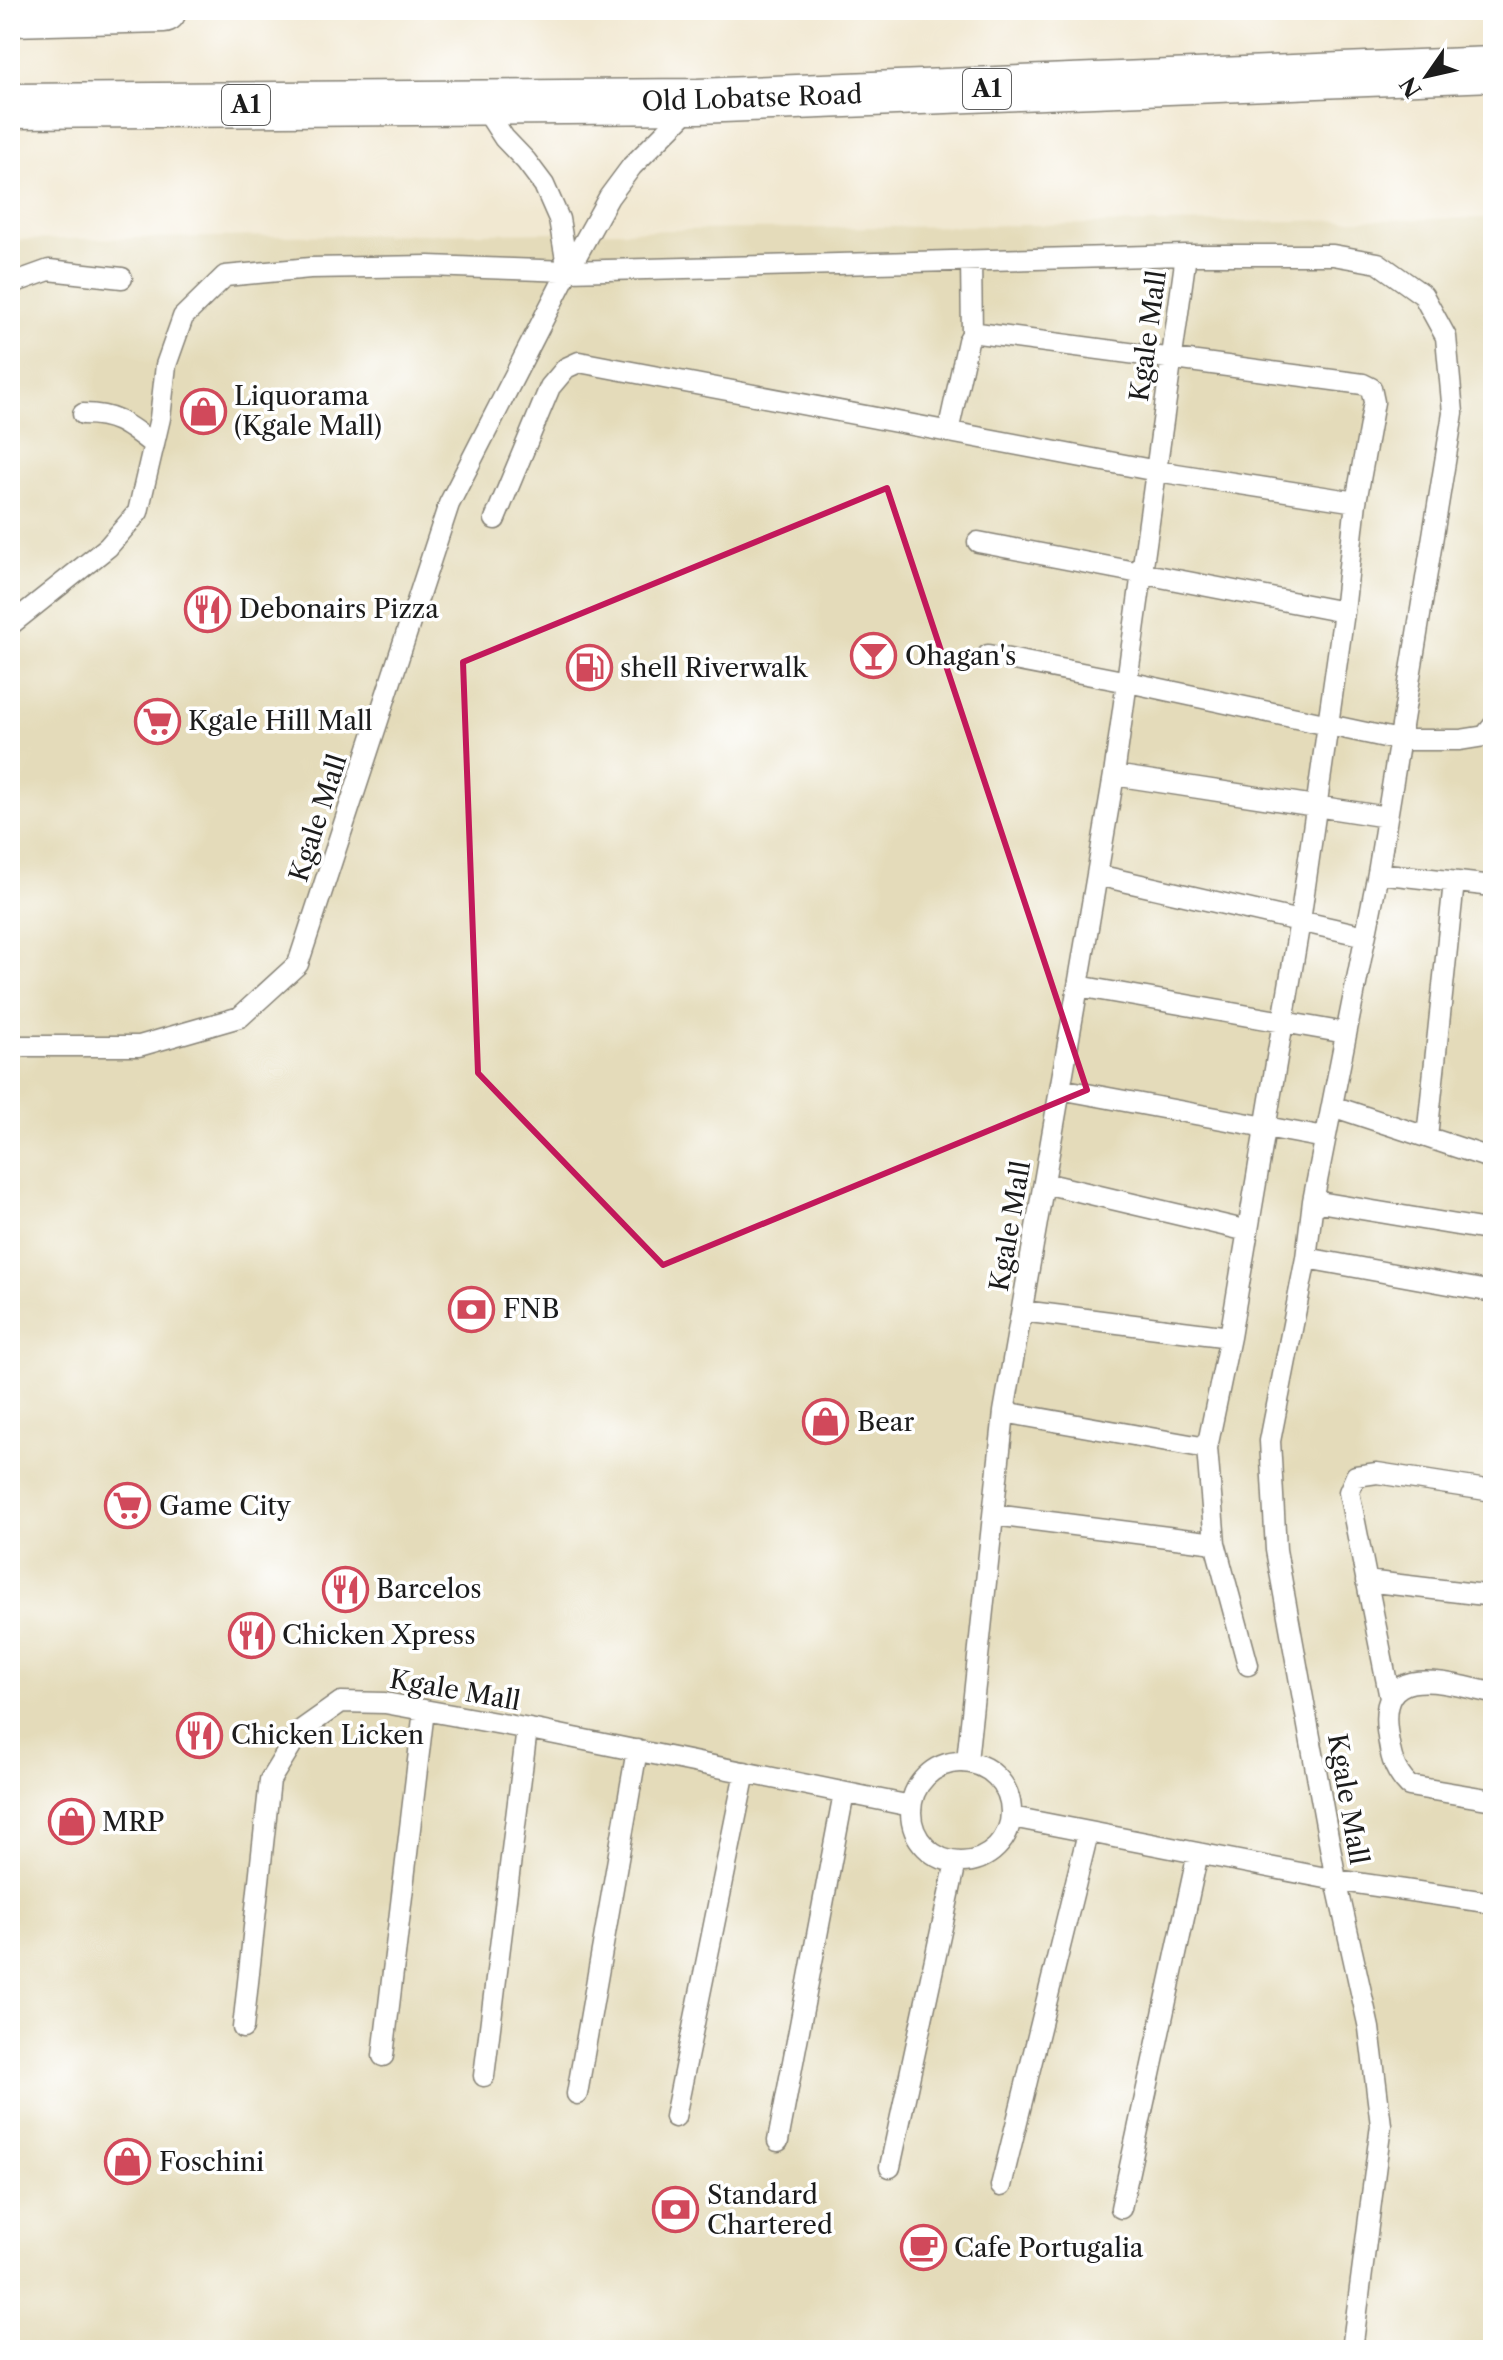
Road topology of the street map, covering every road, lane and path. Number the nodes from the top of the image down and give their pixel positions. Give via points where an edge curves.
1 (164, 10) edge
2 (10, 14) edge
3 (1493, 69) edge
4 (698, 101) junction
5 (482, 103) junction
6 (10, 106) edge
7 (1186, 255) junction
8 (971, 261) junction
9 (568, 271) junction
10 (122, 278) dead end
11 (10, 284) edge
12 (972, 334) junction
13 (1171, 359) junction
14 (83, 414) dead end
15 (948, 432) junction
16 (154, 445) junction
17 (1157, 471) junction
18 (1356, 502) junction
19 (495, 519) dead end
20 (978, 542) dead end
21 (1142, 574) junction
22 (1344, 612) junction
23 (10, 625) edge
24 (988, 655) dead end
25 (1128, 682) junction
26 (1328, 724) junction
27 (1490, 733) edge
28 (1399, 740) junction
29 (1114, 775) junction
30 (1315, 807) junction
31 (1387, 817) junction
32 (1378, 873) junction
33 (1097, 875) junction
34 (1454, 882) junction
35 (1493, 886) edge
36 (1300, 921) junction
37 (1365, 936) junction
38 (1078, 986) junction
39 (1282, 1022) junction
40 (1346, 1033) junction
41 (10, 1046) edge
42 (1060, 1089) junction
43 (1332, 1106) junction
44 (1266, 1127) junction
45 (1427, 1137) junction
46 (1325, 1138) junction
47 (1493, 1159) edge
48 (1044, 1183) junction
49 (1313, 1201) junction
50 (1248, 1231) junction
51 (1493, 1231) edge
52 (1306, 1258) junction
53 (1493, 1292) edge
54 (1022, 1311) junction
55 (1230, 1337) junction
56 (1004, 1412) junction
57 (1207, 1448) junction
58 (1493, 1491) edge
59 (994, 1515) junction
60 (1215, 1543) junction
61 (1366, 1581) junction
62 (1493, 1596) edge
63 (1248, 1665) dead end
64 (1493, 1693) edge
65 (1390, 1698) junction
66 (424, 1710) junction
67 (527, 1729) junction
68 (637, 1750) junction
69 (967, 1761) junction
70 (745, 1772) junction
71 (844, 1793) junction
72 (1493, 1800) edge
73 (911, 1806) junction
74 (1012, 1817) junction
75 (1088, 1833) junction
76 (1198, 1853) junction
77 (956, 1862) junction
78 (1336, 1880) junction
79 (1493, 1903) edge
80 (243, 2028) dead end
81 (383, 2056) dead end
82 (484, 2076) dead end
83 (577, 2094) dead end
84 (675, 2117) dead end
85 (778, 2141) dead end
86 (890, 2167) dead end
87 (1001, 2186) dead end
88 (1121, 2208) dead end
89 (1352, 2350) edge

1 - 2 highway
3 - 4 highway, Old Lobatse Road / A1
4 - 5 highway, Old Lobatse Road / A1
4 - 9 lane, Kgale Mall via 632,166
5 - 6 highway, Old Lobatse Road / A1
5 - 9 lane via 544,185 559,219
7 - 8 lane, Kgale Mall
7 - 13 lane, Kgale Mall
7 - 28 lane, Kgale Mall via 1333,255 1378,263 1423,295 1446,337 1453,413
8 - 9 lane, Kgale Mall
8 - 12 lane
9 - 16 lane, Kgale Mall via 429,266 225,276 183,317 166,365
9 - 41 lane, Kgale Mall via 449,504 298,964 240,1017 139,1046
10 - 11 lane via 49,270
12 - 13 lane
12 - 15 lane
13 - 17 lane, Kgale Mall
13 - 18 lane via 1371,388 1374,402
14 - 16 lane via 107,414
15 - 17 lane
15 - 19 lane via 579,362 550,387
16 - 23 lane, Kgale Mall via 138,512 108,547
17 - 18 lane
17 - 21 lane, Kgale Mall
18 - 22 lane
20 - 21 lane
21 - 22 lane
21 - 25 lane, Kgale Mall
22 - 26 lane
24 - 25 lane
25 - 26 lane
25 - 29 lane, Kgale Mall
26 - 28 lane
26 - 30 lane
27 - 28 lane via 1460,740
28 - 31 lane, Kgale Mall
29 - 30 lane
29 - 33 lane, Kgale Mall
30 - 31 lane
30 - 36 lane
31 - 32 lane, Kgale Mall
32 - 34 lane
32 - 37 lane, Kgale Mall
33 - 36 lane
33 - 38 lane, Kgale Mall
34 - 35 lane
34 - 45 lane
36 - 37 lane
36 - 39 lane
37 - 40 lane, Kgale Mall
38 - 39 lane
38 - 42 lane, Kgale Mall
39 - 40 lane
39 - 44 lane
40 - 43 lane, Kgale Mall
42 - 44 lane
42 - 48 lane, Kgale Mall
43 - 45 lane
43 - 46 lane, Kgale Mall
44 - 46 lane
44 - 50 lane
45 - 47 lane
46 - 49 lane, Kgale Mall
48 - 50 lane
48 - 54 lane, Kgale Mall
49 - 51 lane
49 - 52 lane, Kgale Mall
50 - 55 lane
52 - 53 lane
52 - 78 lane, Kgale Mall via 1270,1441 1276,1550
54 - 55 lane
54 - 56 lane, Kgale Mall
55 - 57 lane
56 - 57 lane
56 - 59 lane, Kgale Mall
57 - 60 lane
58 - 61 lane via 1377,1473 1356,1476 1349,1492
59 - 60 lane
59 - 69 lane, Kgale Mall
60 - 63 lane
61 - 62 lane
61 - 65 lane
64 - 65 lane via 1429,1681 1407,1683
65 - 72 lane via 1385,1711 1392,1762 1409,1786
66 - 67 lane, Kgale Mall
66 - 80 lane, Kgale Mall via 341,1702 300,1731 270,1780
66 - 81 lane
67 - 68 lane, Kgale Mall
67 - 82 lane
68 - 70 lane, Kgale Mall
68 - 83 lane
69 - 73 lane via 930,1772 917,1787
69 - 74 lane via 986,1767 1001,1780
70 - 71 lane, Kgale Mall
70 - 84 lane
71 - 73 lane, Kgale Mall
71 - 85 lane
73 - 77 lane via 912,1826 922,1843 937,1856
74 - 75 lane
74 - 77 lane via 1006,1836 993,1851
75 - 76 lane
75 - 87 lane
76 - 78 lane
76 - 88 lane
77 - 86 lane
78 - 79 lane
78 - 89 lane, Kgale Mall via 1369,2028 1381,2125

